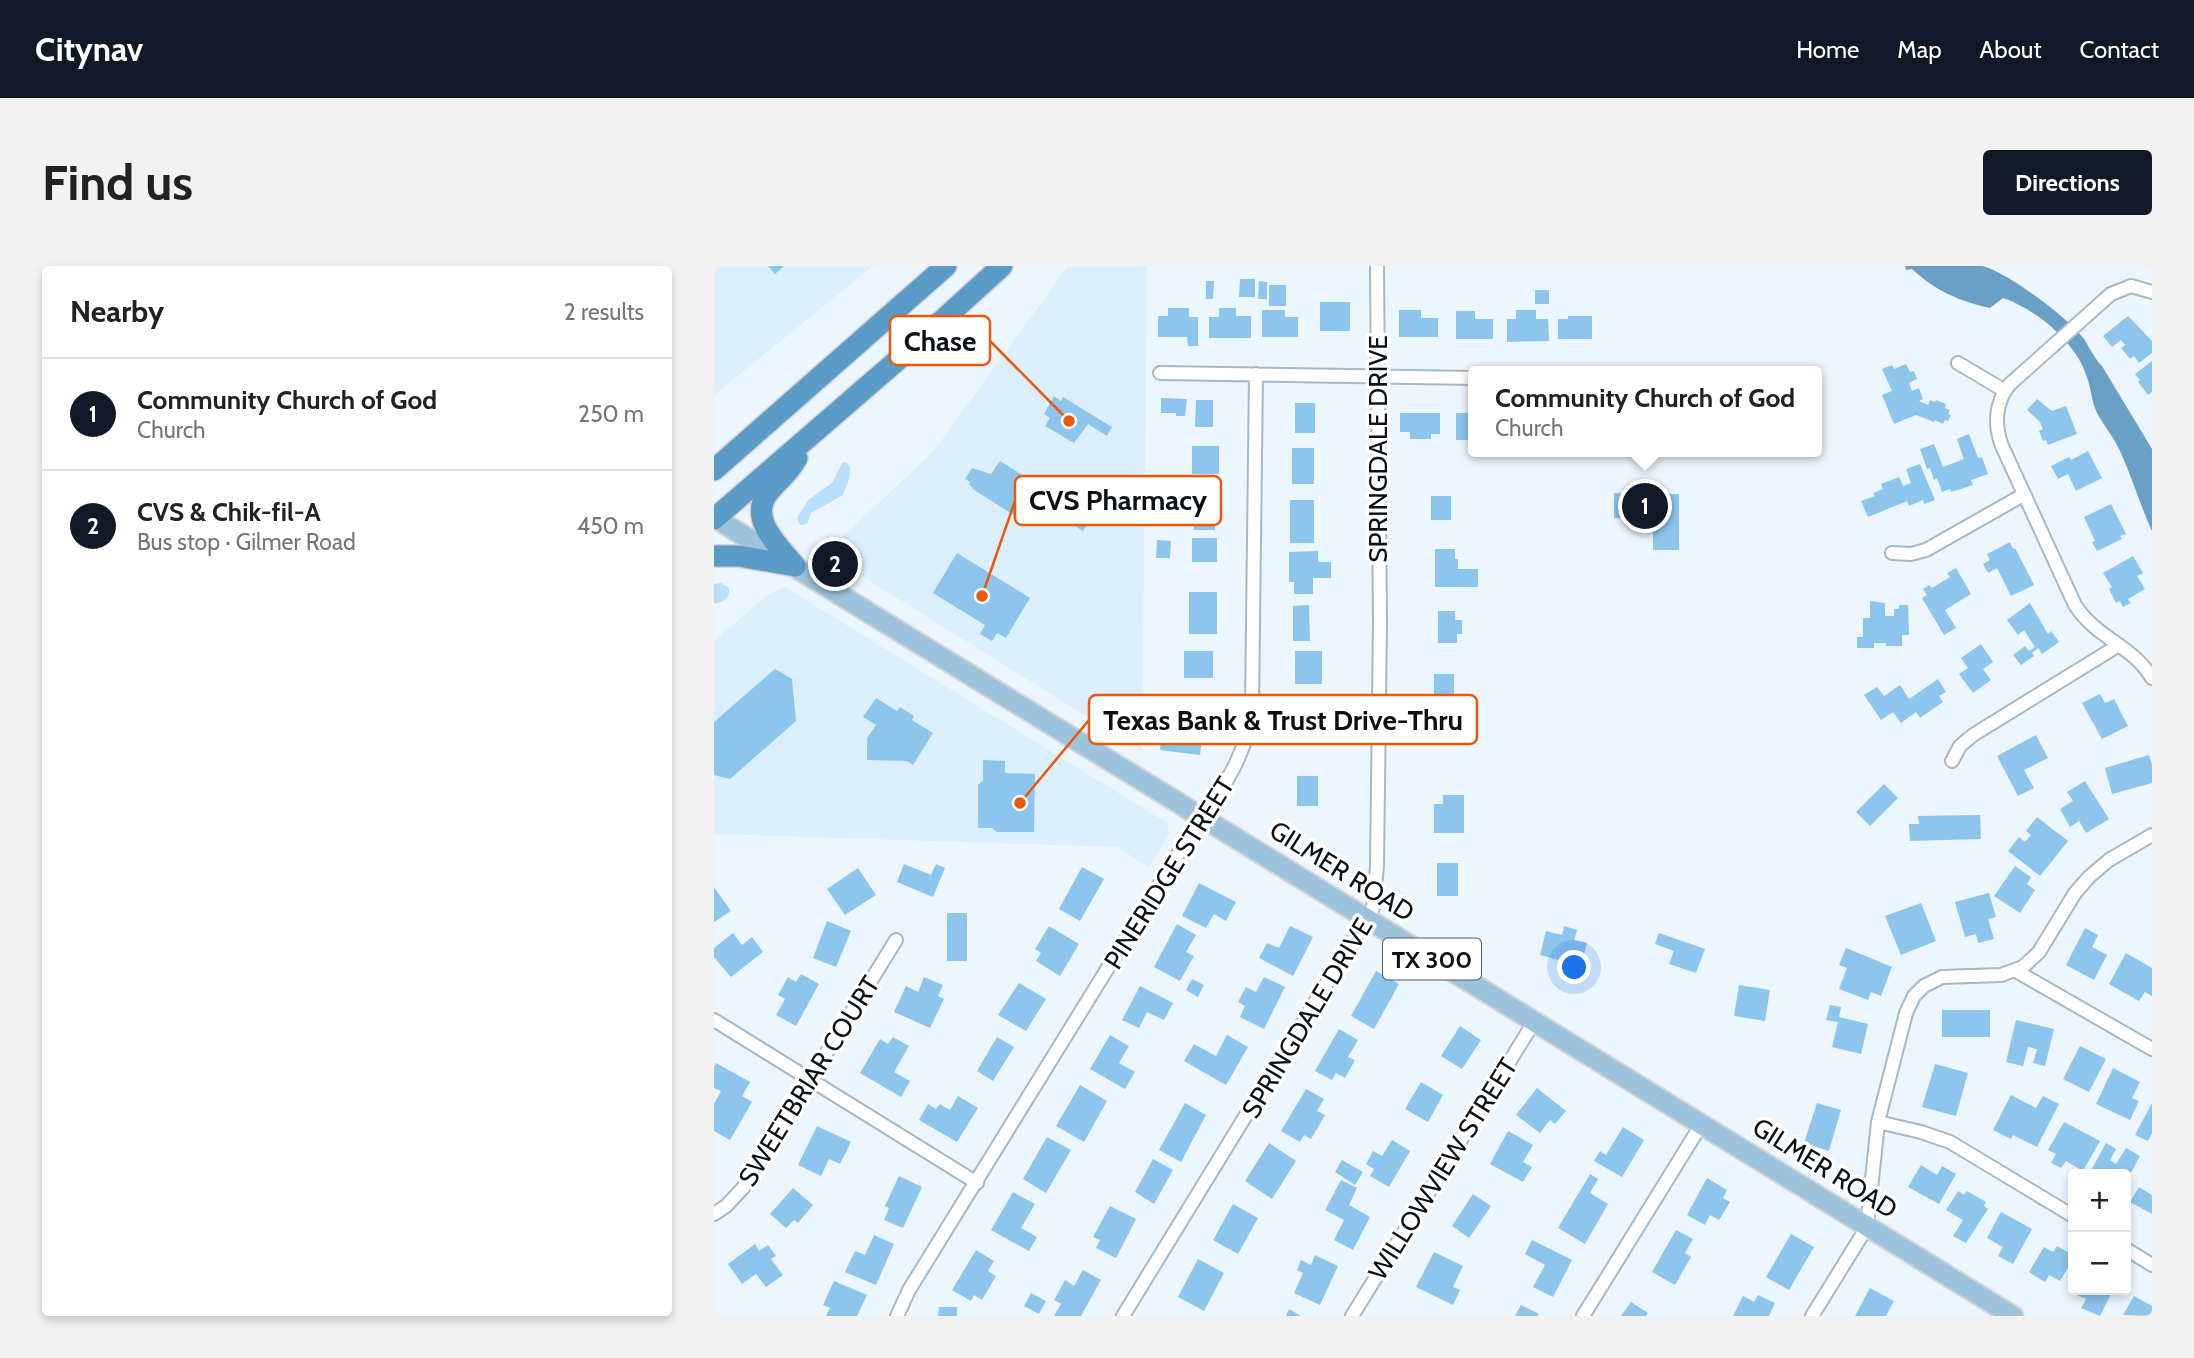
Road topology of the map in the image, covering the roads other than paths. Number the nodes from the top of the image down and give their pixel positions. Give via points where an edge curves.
1 (946, 266) edge
2 (1002, 266) edge
3 (1377, 266) edge
4 (2152, 292) edge
5 (1958, 363) dead end
6 (1160, 373) dead end
7 (1256, 374) junction
8 (1378, 376) junction
9 (1468, 378) edge
10 (2005, 391) junction
11 (793, 399) junction
12 (809, 437) junction
13 (714, 450) edge
14 (714, 470) edge
15 (2023, 495) junction
16 (714, 518) edge
17 (1892, 553) dead end
18 (714, 556) edge
19 (794, 566) junction
20 (2119, 645) junction
21 (2152, 678) edge
22 (1952, 761) dead end
23 (1201, 817) junction
24 (2152, 835) edge
25 (1368, 919) junction
26 (896, 940) dead end
27 (2016, 971) junction
28 (714, 1020) edge
29 (1534, 1022) junction
30 (2152, 1049) edge
31 (810, 1080) junction
32 (1878, 1122) junction
33 (1701, 1125) junction
34 (977, 1184) junction
35 (2068, 1213) edge
36 (714, 1214) edge
37 (1867, 1227) junction
38 (2131, 1252) edge
39 (2152, 1265) edge
40 (897, 1316) edge
41 (1123, 1316) edge
42 (1352, 1316) edge
43 (1583, 1316) edge
44 (1812, 1316) edge
45 (2012, 1316) edge

1 - 11 highway
2 - 12 highway
3 - 8 street, SPRINGDALE DRIVE
4 - 10 street via 2131,286 2111,294
5 - 10 street
6 - 7 street
7 - 8 street
7 - 23 street, PINERIDGE STREET via 1252,715 1238,762
8 - 9 street
8 - 25 street, SPRINGDALE DRIVE via 1377,866 1375,902
10 - 15 street via 1997,410 1997,430
11 - 13 highway via 754,415
11 - 14 highway
12 - 16 highway
12 - 19 highway via 789,474 766,496 761,510 765,527
15 - 17 street via 1921,552
15 - 20 street via 2082,615
16 - 19 main road, GILMER ROAD / TX 300
18 - 19 highway
19 - 23 main road, GILMER ROAD / TX 300
20 - 21 street
20 - 22 street via 1973,735
23 - 25 main road, GILMER ROAD / TX 300
23 - 34 street, PINERIDGE STREET
24 - 27 street via 2089,877 2039,951
25 - 29 main road, GILMER ROAD / TX 300
25 - 41 street, SPRINGDALE DRIVE
26 - 31 street, SWEETBRIAR COURT
27 - 30 street
27 - 32 street via 1942,977 1919,990 1906,1013
28 - 31 street
29 - 33 main road, GILMER ROAD / TX 300
29 - 42 street, WILLOWVIEW STREET
31 - 34 street
31 - 36 street, SWEETBRIAR COURT via 736,1198
32 - 35 street via 1950,1142
32 - 37 street
33 - 37 main road, GILMER ROAD / TX 300
33 - 43 street
34 - 40 street, PINERIDGE STREET
37 - 44 street
37 - 45 main road, GILMER ROAD / TX 300
38 - 39 street

